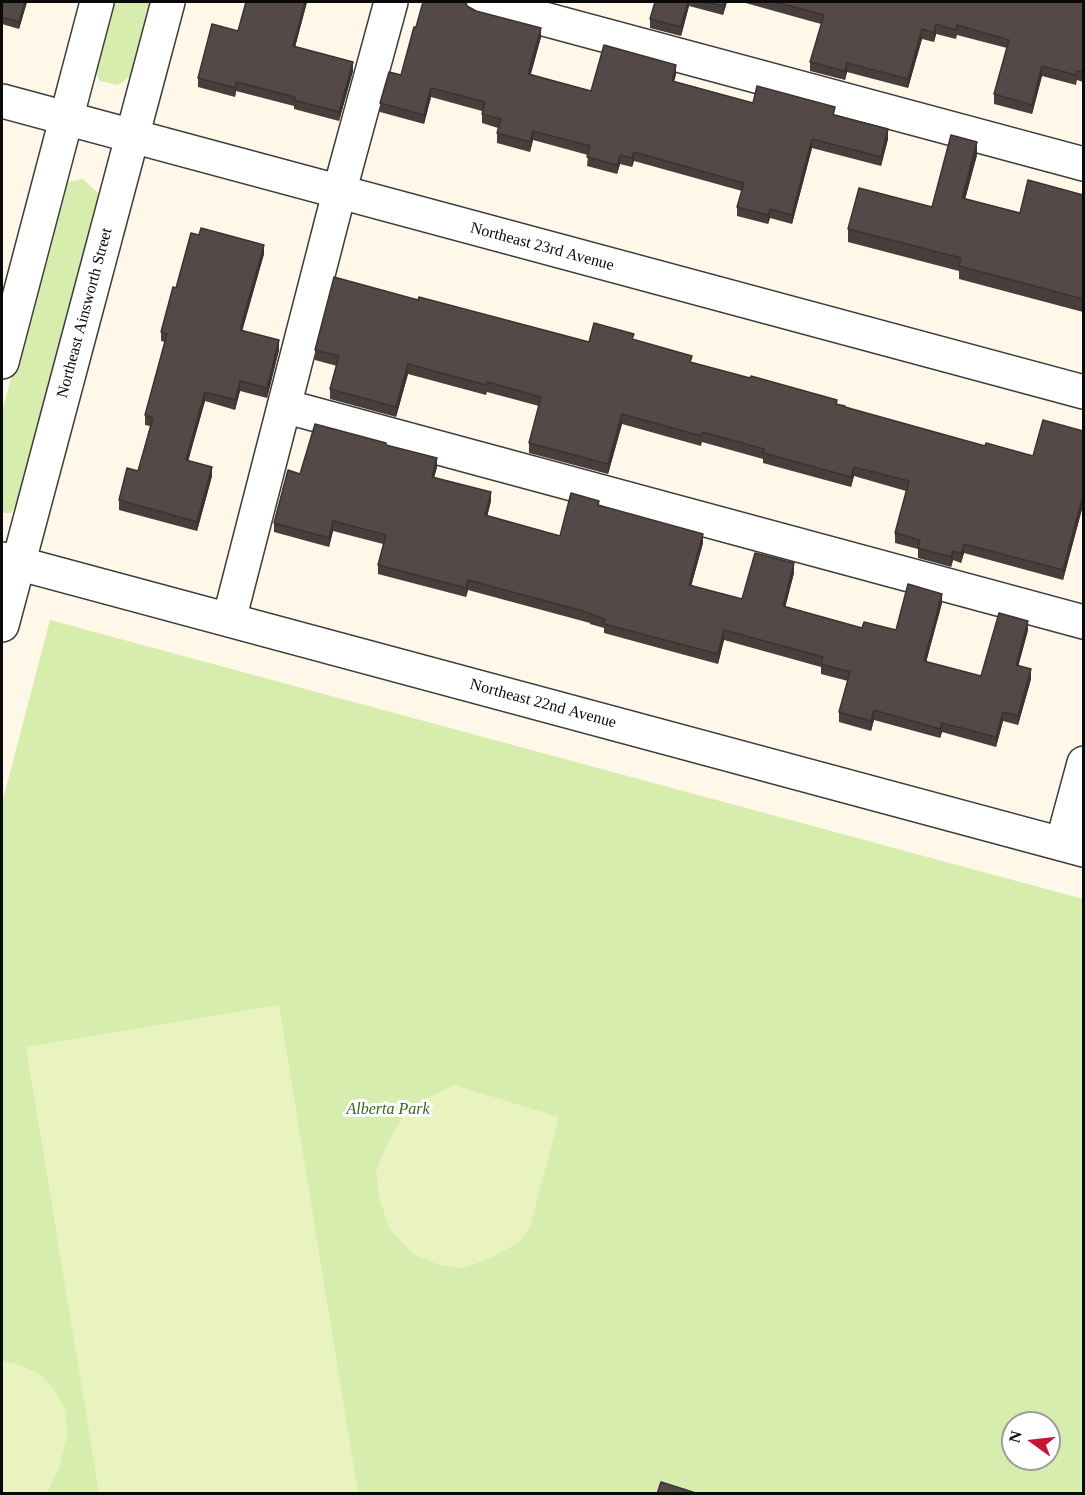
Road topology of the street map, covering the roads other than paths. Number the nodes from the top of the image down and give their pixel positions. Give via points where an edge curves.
1 (97, 2) edge
2 (168, 2) edge
3 (392, 2) edge
4 (482, 2) edge
5 (2, 101) edge
6 (67, 118) junction
7 (132, 137) junction
8 (1083, 164) edge
9 (339, 192) junction
10 (2, 362) edge
11 (1083, 392) edge
12 (284, 406) junction
13 (10, 561) edge
14 (229, 620) junction
15 (1083, 622) edge
16 (2, 625) edge
17 (1083, 763) edge
18 (1073, 847) edge

1 - 6 street
2 - 7 street, Northeast Ainsworth Street
3 - 9 street
4 - 8 street
5 - 6 street, Northeast 23rd Avenue
6 - 7 street, Northeast 23rd Avenue
6 - 10 street
7 - 9 street, Northeast 23rd Avenue
7 - 13 street, Northeast Ainsworth Street
9 - 11 street, Northeast 23rd Avenue
9 - 12 street
12 - 14 street
12 - 15 street
13 - 14 street, Northeast 22nd Avenue
13 - 16 street, Northeast Ainsworth Street
14 - 18 street, Northeast 22nd Avenue
17 - 18 street

